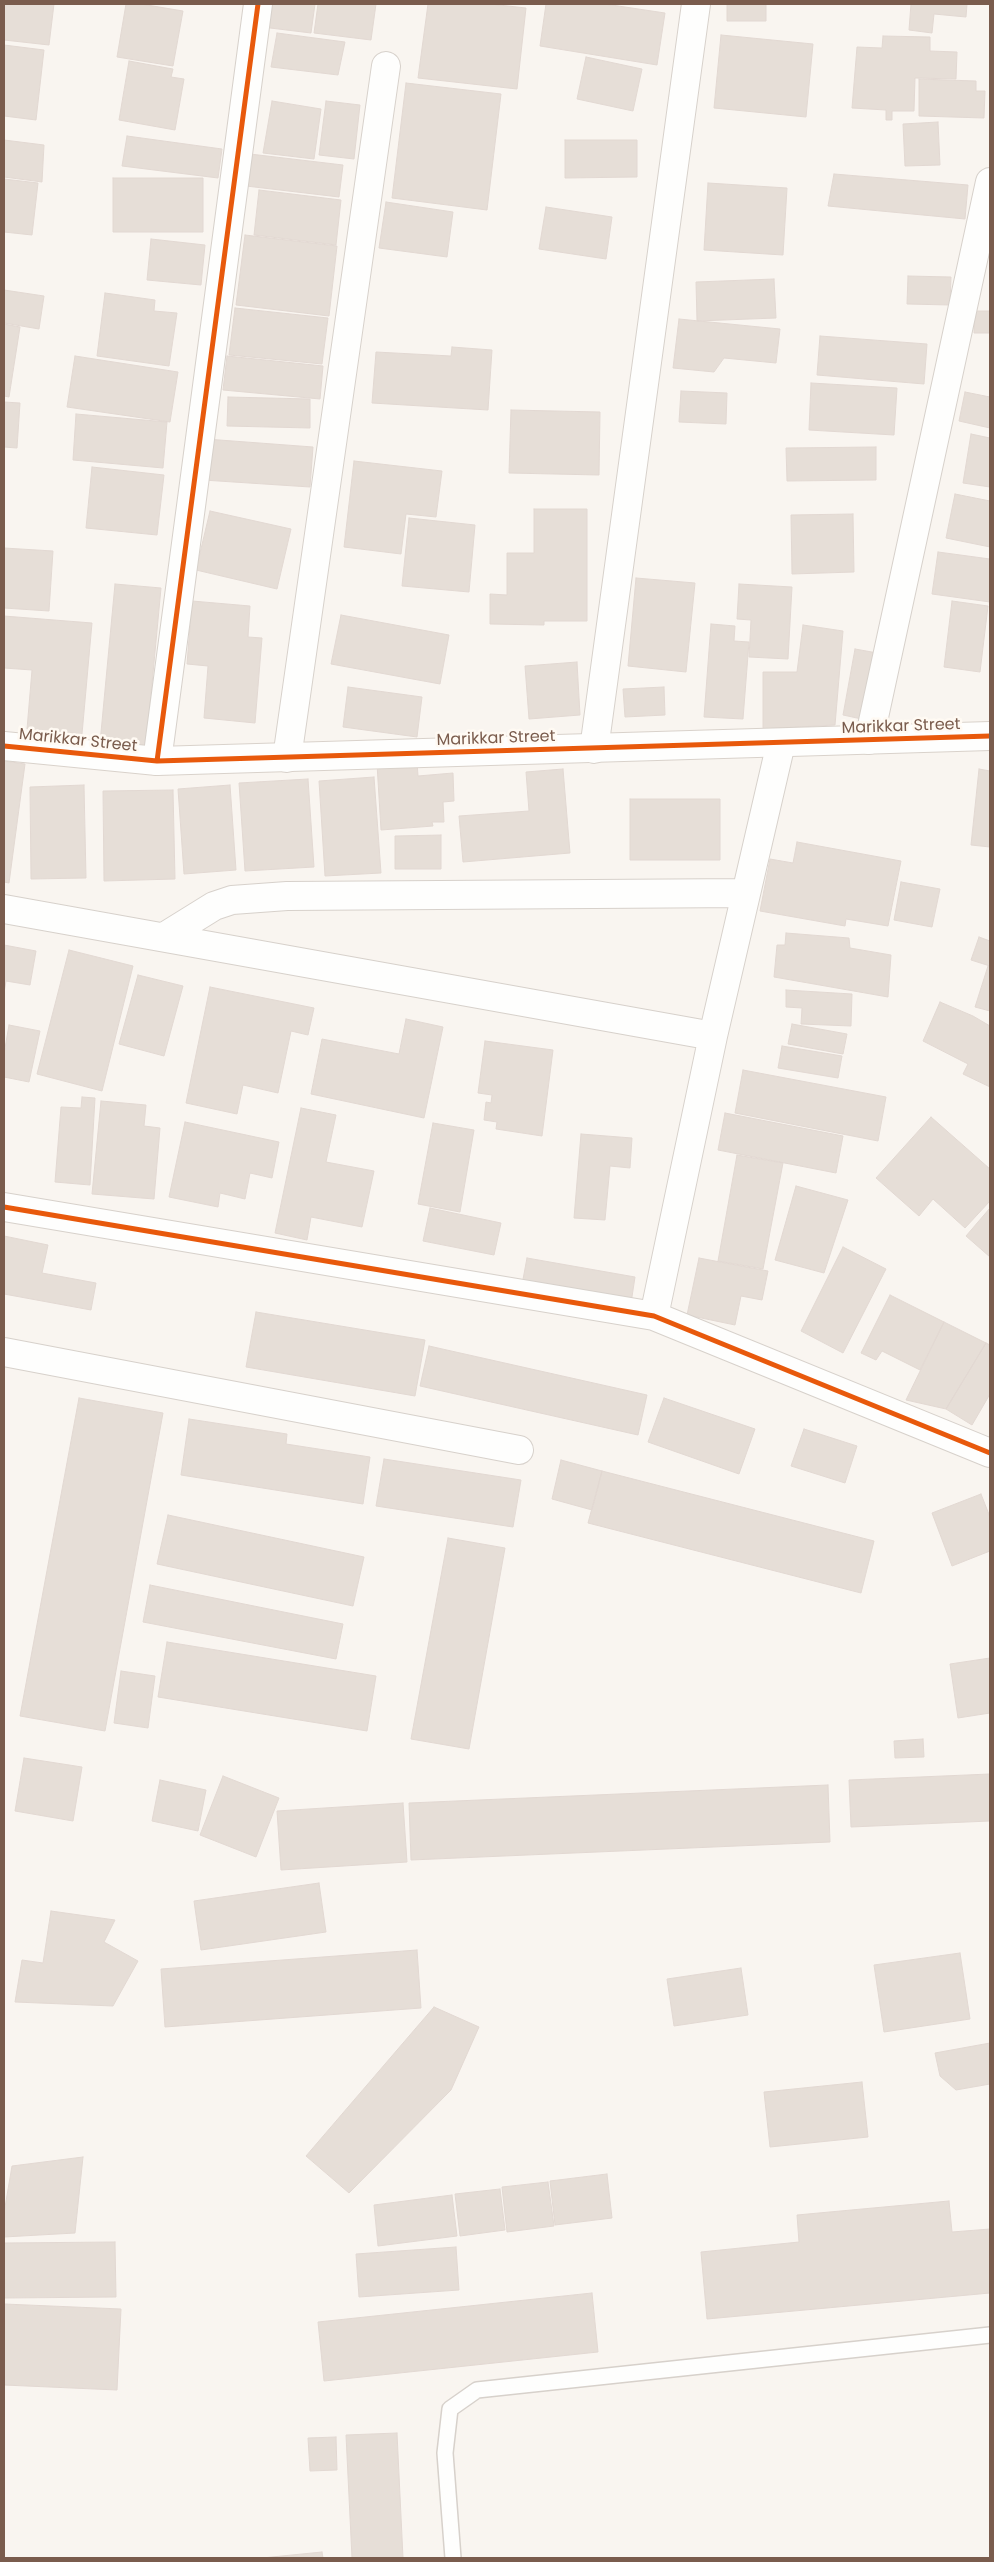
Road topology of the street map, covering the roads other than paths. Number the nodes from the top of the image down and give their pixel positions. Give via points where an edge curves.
1 (258, 4) edge
2 (696, 4) edge
3 (386, 66) dead end
4 (990, 182) edge
5 (990, 736) edge
6 (869, 740) junction
7 (781, 743) junction
8 (4, 746) edge
9 (594, 749) junction
10 (287, 758) junction
11 (157, 761) junction
12 (746, 893) junction
13 (4, 909) edge
14 (164, 937) junction
15 (713, 1036) junction
16 (4, 1207) edge
17 (654, 1316) junction
18 (4, 1352) edge
19 (519, 1450) dead end
20 (990, 1453) edge
21 (990, 2336) edge
22 (453, 2558) edge

1 - 11 street
2 - 9 street
3 - 10 street
4 - 6 street
5 - 6 street, Marikkar Street
6 - 7 street, Marikkar Street
7 - 9 street, Marikkar Street
7 - 12 street
8 - 11 street, Marikkar Street
9 - 10 street, Marikkar Street
10 - 11 street, Marikkar Street
12 - 14 street via 287,896 232,900 214,906
12 - 15 street
13 - 14 street
14 - 15 street
15 - 17 street
16 - 17 street
17 - 20 street
18 - 19 street
21 - 22 lane via 477,2390 450,2409 445,2453

